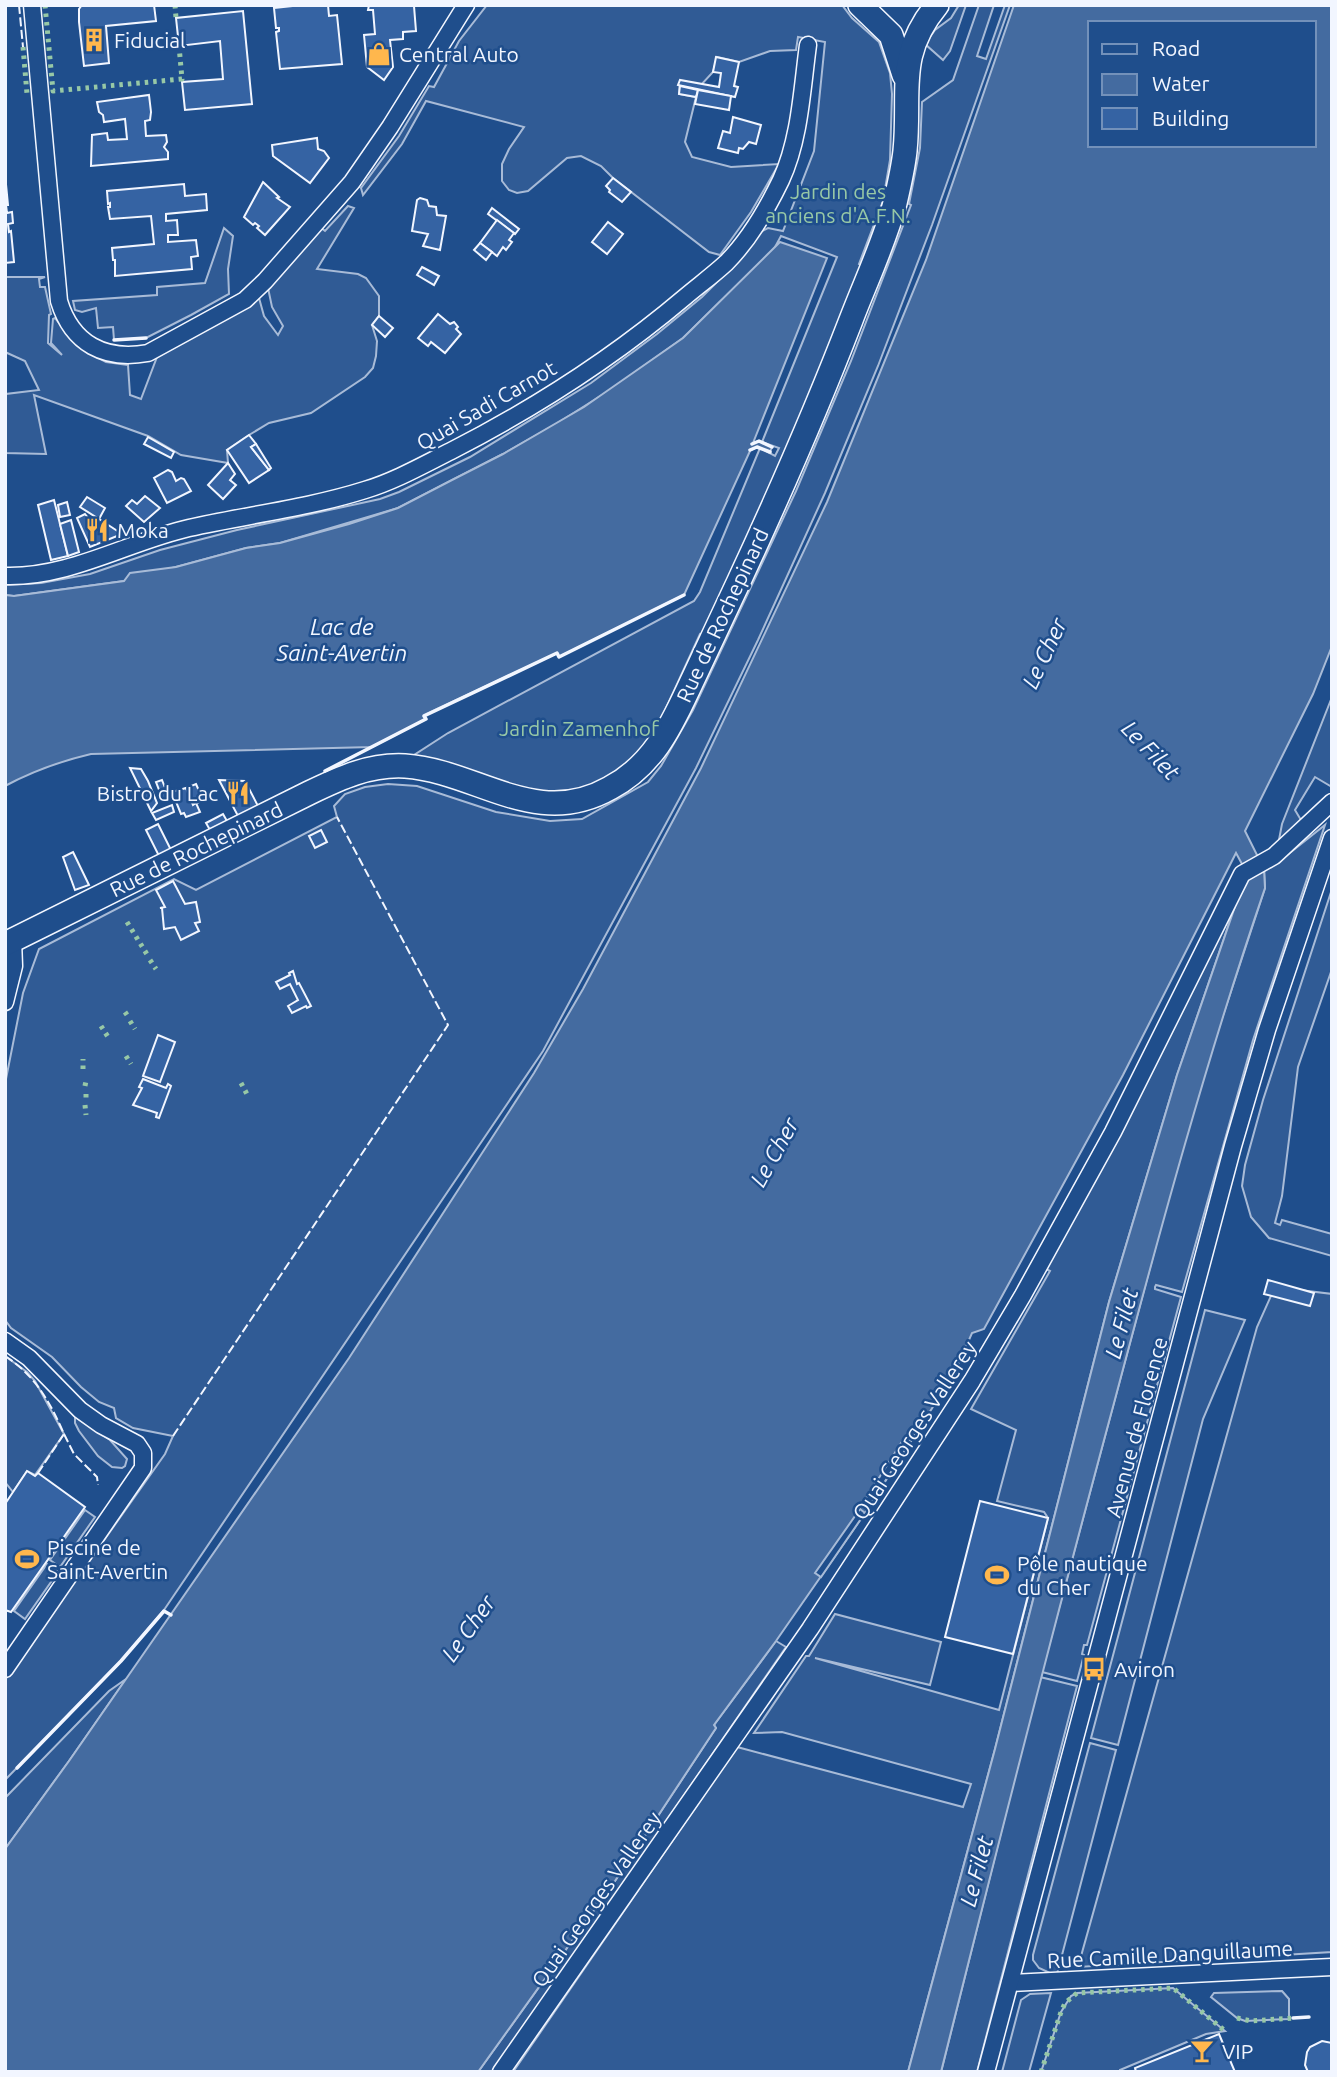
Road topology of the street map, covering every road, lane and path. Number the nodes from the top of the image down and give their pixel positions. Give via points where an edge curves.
1 (32, 5) edge
2 (466, 5) edge
3 (935, 8) edge
4 (869, 13) edge
5 (808, 45) dead end
6 (906, 81) junction
7 (5, 576) edge
8 (1332, 802) edge
9 (1332, 838) edge
10 (9, 942) edge
11 (5, 1002) edge
12 (5, 1341) edge
13 (5, 1669) edge
14 (1332, 1967) edge
15 (1010, 1983) junction
16 (501, 2072) edge
17 (986, 2072) edge

1 - 2 street via 59,301 69,325 88,344 132,356 148,353 245,300 282,262 352,182
3 - 4 street, Rue de Rochepinard via 906,24 891,24
3 - 6 street, Rue de Rochepinard via 917,33
4 - 6 street, Rue de Rochepinard via 896,45
5 - 7 street, Quai Sadi Carnot via 794,142 782,178 759,220 726,262 607,359 503,425 381,484 188,528 69,567
6 - 10 street, Rue de Rochepinard via 902,175 879,248 752,554 674,717 644,762 598,795 546,803 513,798 421,768 388,766 359,772
8 - 16 street, Quai Georges Vallerey via 1274,856 1242,874 1113,1132 972,1381 810,1629
9 - 15 street, Avenue de Florence via 1233,1146
10 - 11 street via 13,965
12 - 13 street via 29,1358 80,1410 137,1444 144,1453 143,1468
14 - 15 street, Rue Camille Danguillaume
15 - 17 street, Avenue de Florence

